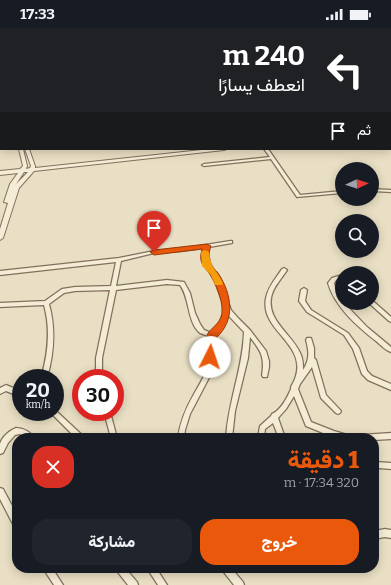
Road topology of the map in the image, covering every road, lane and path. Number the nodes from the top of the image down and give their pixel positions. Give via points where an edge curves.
1 (21, 150) edge
2 (27, 150) edge
3 (181, 150) edge
4 (214, 150) edge
5 (267, 150) edge
6 (272, 158) junction
7 (204, 165) dead end
8 (33, 168) junction
9 (23, 169) junction
10 (0, 173) edge
11 (379, 190) edge
12 (391, 191) edge
13 (335, 193) edge
14 (0, 223) edge
15 (0, 238) edge
16 (230, 242) dead end
17 (207, 246) junction
18 (119, 260) junction
19 (284, 270) dead end
20 (0, 273) edge
21 (335, 279) edge
22 (114, 288) junction
23 (304, 290) dead end
24 (335, 294) edge
25 (46, 303) junction
26 (0, 305) edge
27 (227, 309) junction
28 (379, 309) edge
29 (347, 310) edge
30 (391, 320) edge
31 (247, 331) junction
32 (212, 336) junction
33 (309, 340) dead end
34 (391, 350) edge
35 (313, 360) junction
36 (46, 369) edge
37 (99, 369) edge
38 (265, 375) dead end
39 (294, 387) junction
40 (391, 387) edge
41 (12, 390) edge
42 (0, 391) edge
43 (338, 411) dead end
44 (274, 416) junction
45 (63, 421) edge
46 (109, 421) edge
47 (24, 433) edge
48 (76, 433) edge
49 (113, 433) edge
50 (181, 433) edge
51 (230, 433) edge
52 (262, 433) edge
53 (280, 433) edge
54 (330, 433) edge
55 (391, 436) edge
56 (379, 437) edge
57 (0, 451) edge
58 (379, 465) edge
59 (391, 466) edge
60 (0, 492) edge
61 (12, 514) edge
62 (391, 534) edge
63 (379, 535) edge
64 (51, 573) edge
65 (124, 573) edge
66 (155, 573) edge
67 (230, 573) edge
68 (59, 585) edge
69 (134, 585) edge
70 (163, 585) edge
71 (240, 585) edge

1 - 9 street
2 - 8 street
3 - 8 street
4 - 8 street
5 - 6 street
6 - 7 street
6 - 13 street via 299,196
8 - 9 street
8 - 15 street via 16,188
9 - 10 street
9 - 14 street via 13,184
11 - 12 street
16 - 17 street
17 - 18 street via 154,252
17 - 27 street via 204,256 206,266 214,274
18 - 20 street
18 - 22 street
19 - 39 street via 270,292 268,304 275,325 296,350 300,359 301,369
21 - 24 street via 331,283
22 - 25 street via 62,291
22 - 32 street via 167,282 182,283 187,288 188,302 201,330
22 - 37 street via 99,358
23 - 40 street via 302,301 308,311 346,334 356,348 364,372 370,378
25 - 26 street
25 - 36 street via 51,318 51,343
27 - 31 street
27 - 32 street via 224,322
28 - 30 street
29 - 34 street
31 - 38 street via 266,355
31 - 51 street via 248,344 229,420
32 - 50 street via 208,374 192,401
33 - 35 street via 314,352
35 - 39 street
35 - 43 street via 322,396
39 - 44 street via 284,407
39 - 54 street via 308,424
41 - 42 street via 6,388
44 - 52 street via 262,428
44 - 53 street
45 - 48 street
46 - 49 street
47 - 57 street via 19,430 13,432
55 - 56 street
58 - 59 street
60 - 61 street
62 - 63 street
64 - 68 street
65 - 69 street
66 - 70 street
67 - 71 street

